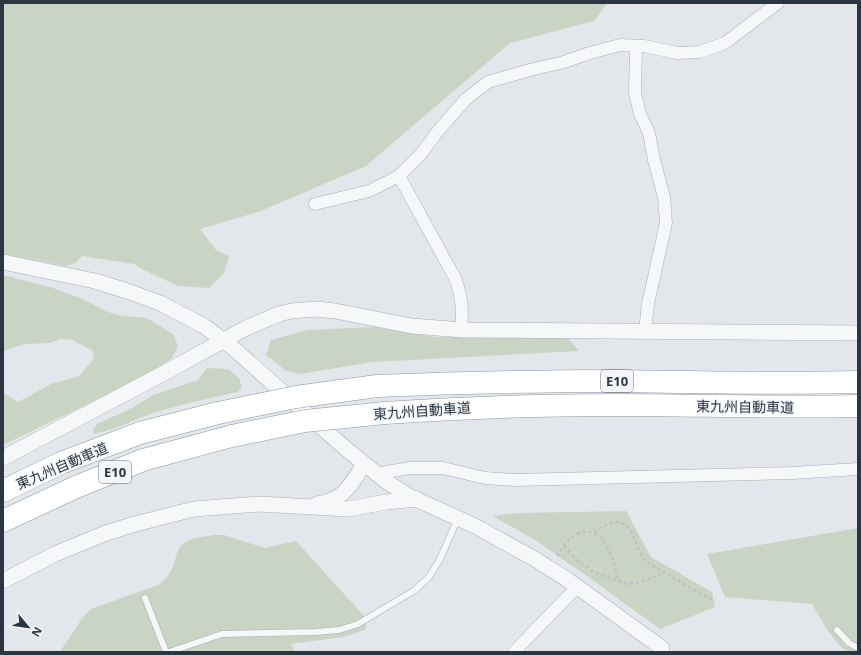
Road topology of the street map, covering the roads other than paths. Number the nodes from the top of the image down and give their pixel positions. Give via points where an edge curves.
1 (778, 3) edge
2 (636, 46) junction
3 (399, 176) junction
4 (315, 204) dead end
5 (3, 262) edge
6 (461, 330) junction
7 (645, 332) junction
8 (858, 333) edge
9 (224, 340) junction
10 (858, 382) edge
11 (858, 406) edge
12 (3, 458) edge
13 (370, 469) junction
14 (858, 469) edge
15 (3, 491) edge
16 (416, 499) junction
17 (298, 505) junction
18 (458, 518) junction
19 (3, 521) edge
20 (3, 581) edge
21 (577, 587) junction
22 (145, 598) dead end
23 (837, 630) dead end
24 (662, 648) dead end
25 (858, 648) edge
26 (166, 652) edge
27 (169, 652) edge
28 (514, 652) edge

1 - 2 street via 725,43 700,52 678,53
2 - 3 street via 620,45 488,82 466,99 421,154
2 - 7 street via 636,93 640,114 649,133 664,197 666,223 648,304
3 - 4 street via 370,191
3 - 6 street via 456,280 463,309
5 - 9 street via 95,281 142,296 183,314
6 - 7 street
6 - 9 street via 412,326 335,311 303,309 266,318
7 - 8 street
9 - 12 street
9 - 13 street
10 - 15 highway, 東九州自動車道 / E10, bridge via 470,382 377,386 296,397 140,433 61,464
11 - 19 highway, 東九州自動車道 / E10, bridge via 488,407 305,421 232,436 143,460 76,487
13 - 14 street via 443,468 498,480
13 - 16 street
13 - 17 street via 339,497 325,503
16 - 17 street via 348,509
16 - 18 street
17 - 20 street via 244,504 194,509 158,517 81,543 29,566
18 - 21 street via 533,558
18 - 27 lane via 429,577 415,590 358,624 339,630 315,632 222,634
21 - 24 street
21 - 28 street
22 - 26 lane
23 - 25 lane via 845,640

